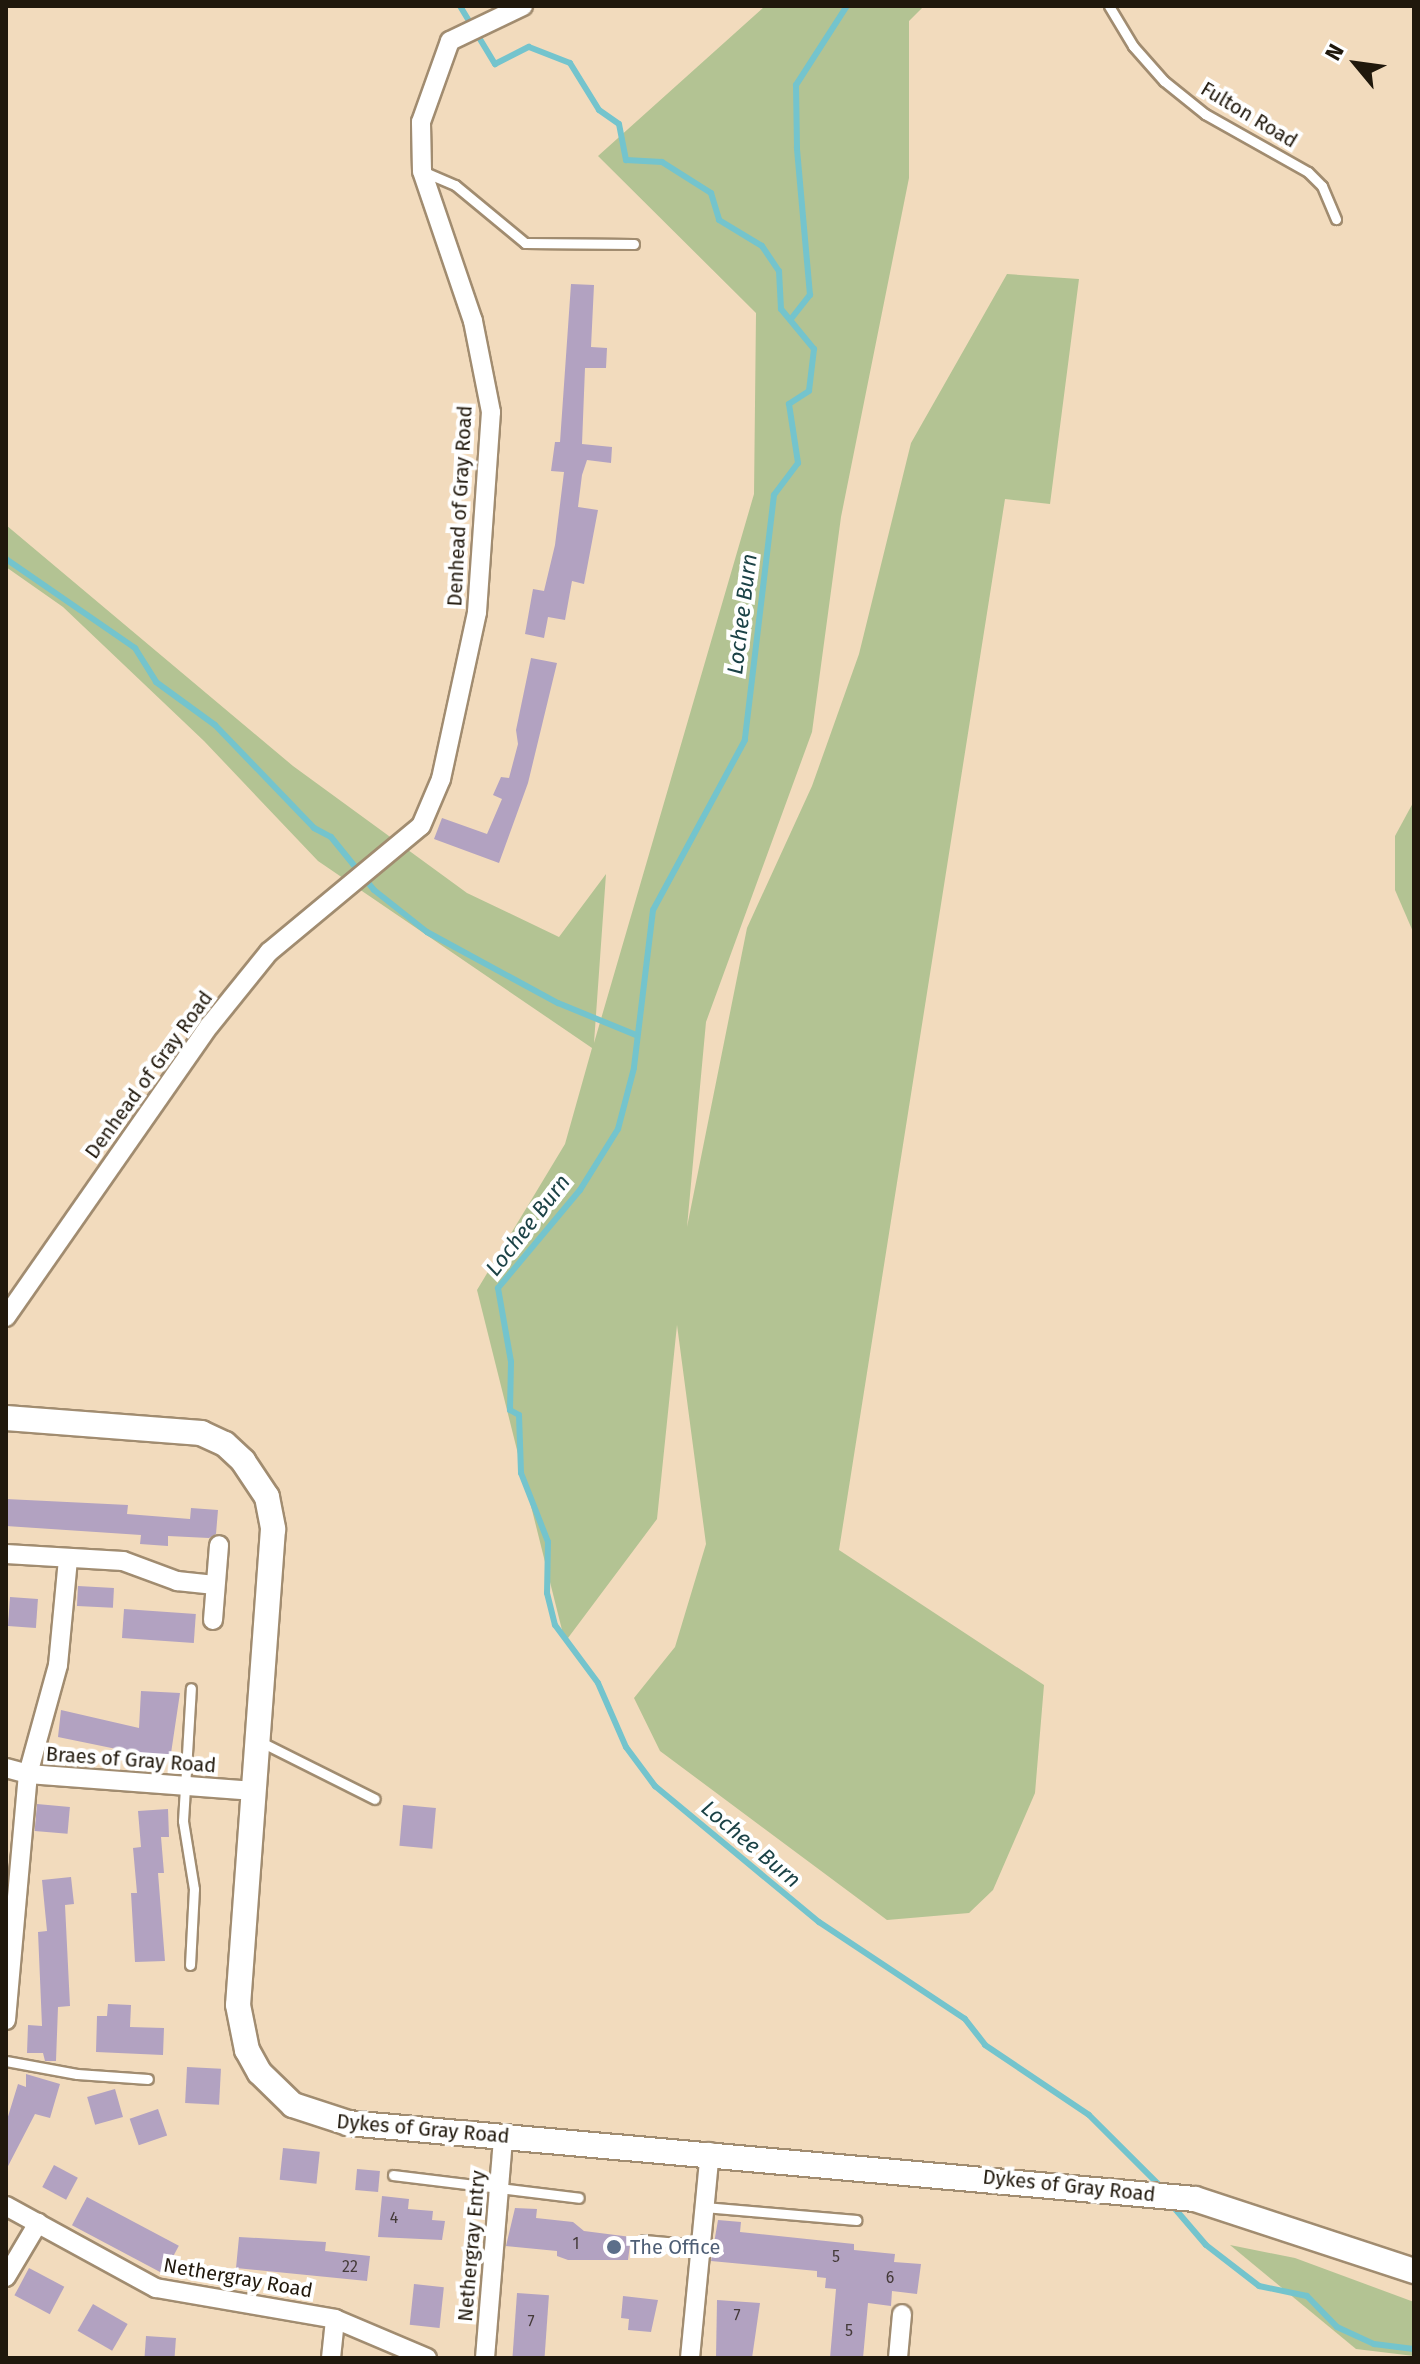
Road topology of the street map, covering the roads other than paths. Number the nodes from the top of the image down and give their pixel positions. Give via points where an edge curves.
1 (523, 6) edge
2 (1109, 6) edge
3 (422, 171) junction
4 (1336, 219) dead end
5 (634, 244) dead end
6 (6, 1317) edge
7 (6, 1418) edge
8 (219, 1545) dead end
9 (6, 1554) edge
10 (68, 1559) junction
11 (215, 1585) junction
12 (213, 1620) dead end
13 (191, 1688) dead end
14 (258, 1740) junction
15 (6, 1768) edge
16 (28, 1774) junction
17 (185, 1787) junction
18 (254, 1791) junction
19 (375, 1799) dead end
20 (190, 1965) dead end
21 (6, 2020) edge
22 (6, 2061) edge
23 (148, 2079) dead end
24 (503, 2137) junction
25 (710, 2152) junction
26 (393, 2175) dead end
27 (499, 2188) junction
28 (579, 2198) dead end
29 (6, 2206) edge
30 (704, 2207) junction
31 (856, 2220) dead end
32 (38, 2223) junction
33 (644, 2240) dead end
34 (700, 2245) junction
35 (1414, 2271) edge
36 (6, 2277) edge
37 (902, 2314) dead end
38 (335, 2319) junction
39 (331, 2358) edge
40 (427, 2358) edge
41 (485, 2358) edge
42 (690, 2358) edge
43 (901, 2358) edge

1 - 3 street, Denhead of Gray Road via 450,41 421,122
2 - 4 lane, Fulton Road via 1133,46 1164,81 1205,114 1308,172 1322,186
3 - 5 lane via 455,185 525,243
3 - 6 street, Denhead of Gray Road via 473,321 491,412 477,612 441,779 421,826 269,952 210,1025
7 - 14 street, Dykes of Gray Road via 201,1433 225,1444 259,1478 273,1529
8 - 11 street
9 - 10 street
10 - 11 street via 123,1561 177,1581
10 - 16 street via 58,1665
11 - 12 street
13 - 17 lane
14 - 18 street, Dykes of Gray Road
14 - 19 lane
15 - 16 street, Braes of Gray Road
16 - 17 street, Braes of Gray Road
16 - 21 street
17 - 18 street, Braes of Gray Road
17 - 20 lane via 184,1831 194,1889
18 - 24 street, Dykes of Gray Road via 238,2005 247,2050 260,2073 293,2105 326,2120
22 - 23 lane
24 - 25 street, Dykes of Gray Road
24 - 27 street, Nethergray Entry
25 - 30 street
25 - 35 street, Dykes of Gray Road via 1195,2199
26 - 27 lane
27 - 28 lane
27 - 41 street, Nethergray Entry
29 - 32 street, Nethergray Road
30 - 31 lane
30 - 34 street
32 - 36 street
32 - 38 street, Nethergray Road via 156,2288
33 - 34 lane
34 - 42 street
37 - 43 street
38 - 39 street
38 - 40 street, Nethergray Road

